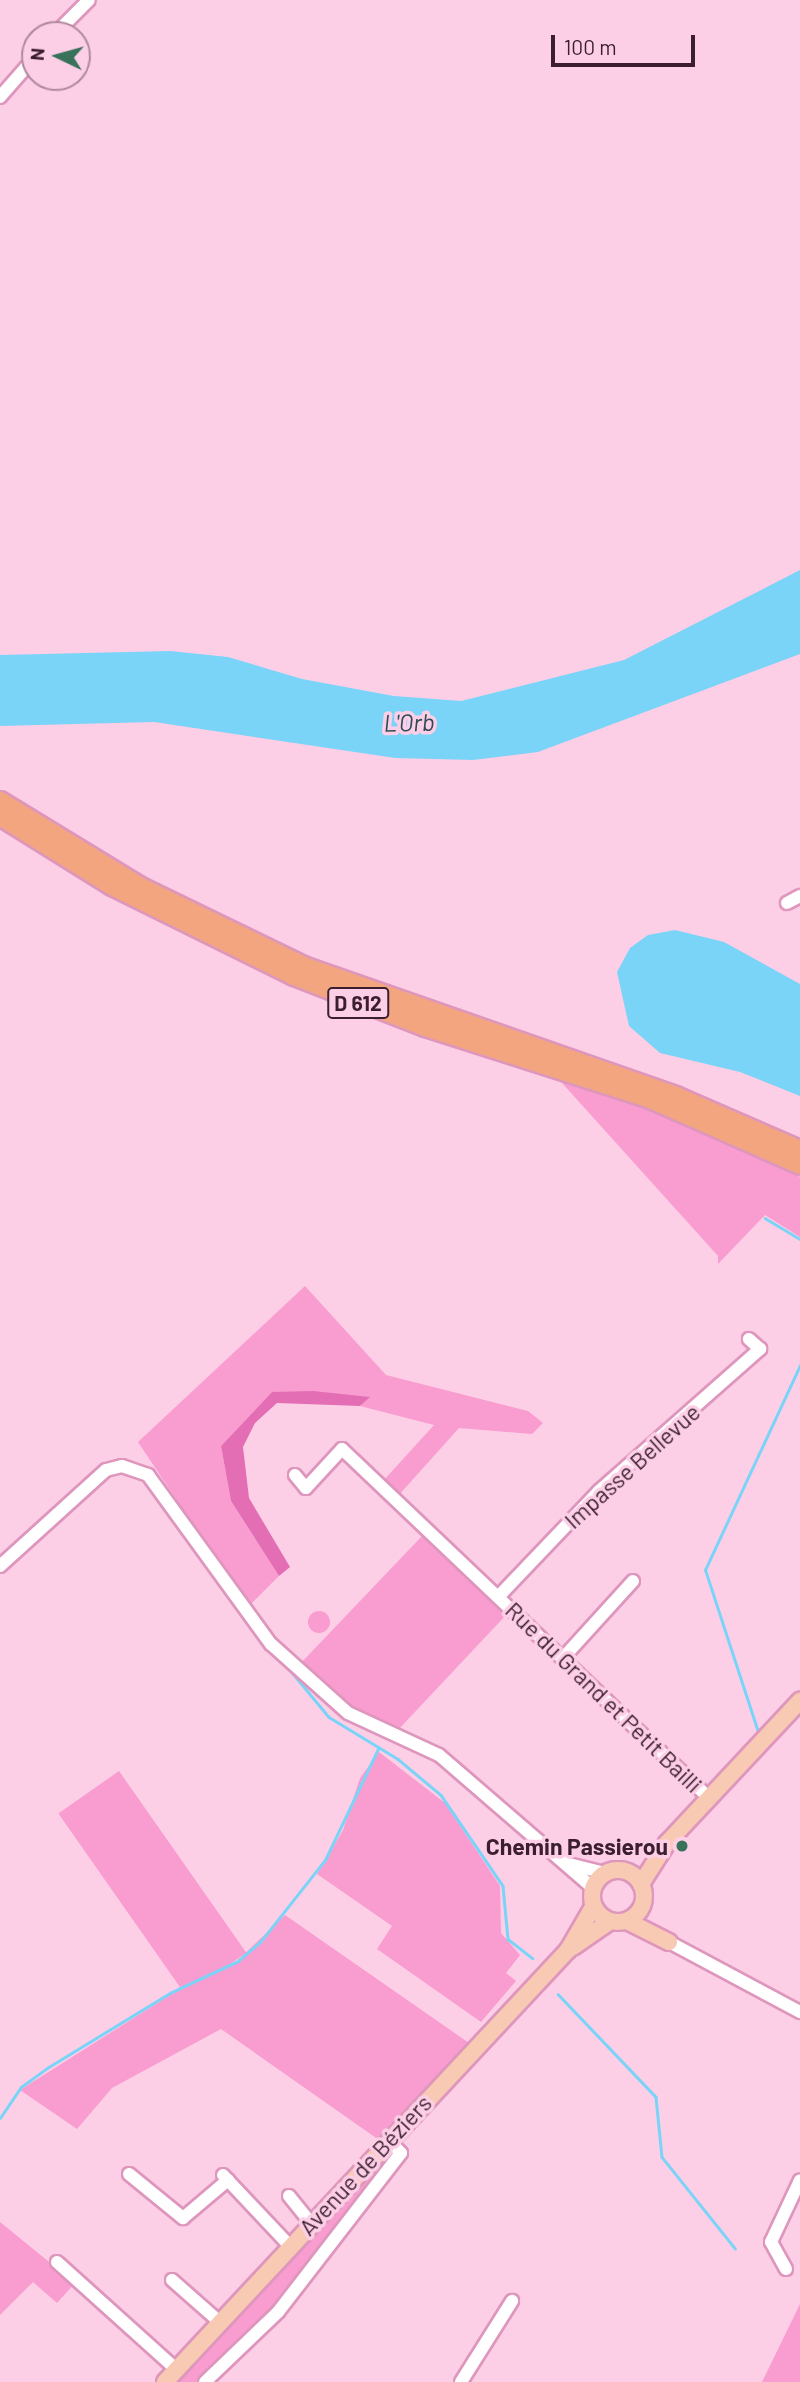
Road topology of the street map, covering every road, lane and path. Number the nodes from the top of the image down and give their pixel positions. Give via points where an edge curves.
1 (89, 0) edge
2 (68, 21) edge
3 (21, 73) edge
4 (0, 97) edge
5 (0, 801) edge
6 (0, 816) edge
7 (800, 896) edge
8 (787, 903) dead end
9 (800, 1150) edge
10 (800, 1165) edge
11 (749, 1339) dead end
12 (295, 1475) dead end
13 (0, 1566) edge
14 (633, 1581) dead end
15 (498, 1597) junction
16 (562, 1658) junction
17 (800, 1701) edge
18 (709, 1798) junction
19 (667, 1843) junction
20 (568, 1864) junction
21 (626, 1871) junction
22 (604, 1873) junction
23 (641, 1884) junction
24 (593, 1888) junction
25 (593, 1907) junction
26 (642, 1907) junction
27 (627, 1921) junction
28 (609, 1922) junction
29 (669, 1942) junction
30 (568, 1950) junction
31 (800, 2012) edge
32 (388, 2140) junction
33 (129, 2174) dead end
34 (799, 2185) edge
35 (289, 2196) dead end
36 (311, 2223) junction
37 (290, 2246) junction
38 (57, 2262) dead end
39 (786, 2269) dead end
40 (172, 2280) dead end
41 (512, 2301) dead end
42 (221, 2323) junction
43 (171, 2376) edge
44 (205, 2382) edge
45 (461, 2382) edge

1 - 2 street
3 - 4 street
5 - 9 highway, D 612 via 141,887 294,962 663,1091
6 - 10 highway, D 612 via 111,886 294,976 650,1100
7 - 8 street
11 - 15 street, Impasse Bellevue via 760,1349 599,1491
12 - 15 street, Rue du Grand et Petit Bailli via 306,1488 342,1449
13 - 20 street via 106,1470 138,1469 148,1475 271,1644 348,1713 439,1755
14 - 16 street
15 - 16 street, Rue du Grand et Petit Bailli
16 - 18 street, Rue du Grand et Petit Bailli
17 - 18 main road
18 - 19 main road
19 - 21 main road
19 - 23 main road
20 - 22 street
20 - 24 street
21 - 22 main road
21 - 23 main road
22 - 24 main road
23 - 26 main road
24 - 25 main road
25 - 28 main road
25 - 30 main road, Avenue de Béziers
26 - 27 main road
26 - 29 main road
27 - 28 main road
27 - 29 main road
28 - 30 main road, Avenue de Béziers
29 - 31 street
30 - 32 main road, Avenue de Béziers
32 - 36 main road, Avenue de Béziers
32 - 44 street via 401,2153 278,2312
33 - 37 street via 183,2218 226,2177
34 - 39 street via 771,2242
35 - 36 street
36 - 37 main road, Avenue de Béziers
37 - 42 main road, Avenue de Béziers
38 - 43 street
40 - 42 street
41 - 45 street
42 - 43 main road, Avenue de Béziers

